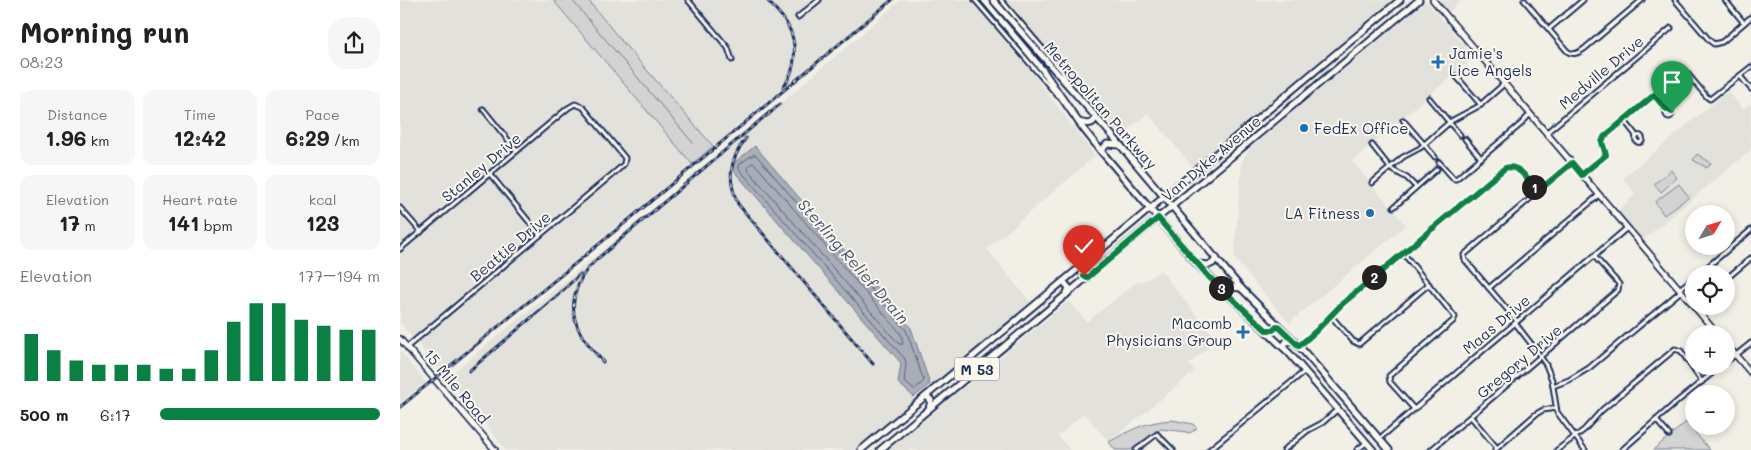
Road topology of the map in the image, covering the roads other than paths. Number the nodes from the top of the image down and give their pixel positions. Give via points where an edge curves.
1 (688, 0) edge
2 (819, 0) edge
3 (976, 0) edge
4 (984, 0) edge
5 (993, 0) edge
6 (1001, 0) edge
7 (1400, 0) edge
8 (1419, 0) edge
9 (1432, 0) edge
10 (1524, 0) edge
11 (1583, 0) edge
12 (1642, 0) edge
13 (1675, 0) edge
14 (1724, 0) edge
15 (798, 16) dead end
16 (1751, 17) edge
17 (1744, 23) junction
18 (1671, 28) dead end
19 (1549, 29) junction
20 (1361, 33) junction
21 (1365, 46) junction
22 (1341, 50) junction
23 (732, 60) dead end
24 (1344, 63) junction
25 (1751, 67) edge
26 (1456, 76) dead end
27 (1740, 76) junction
28 (1504, 84) junction
29 (1751, 89) edge
30 (1072, 90) junction
31 (1654, 95) junction
32 (1429, 98) dead end
33 (1275, 104) junction
34 (1480, 105) junction
35 (483, 109) dead end
36 (1070, 109) junction
37 (1667, 111) dead end
38 (1530, 114) junction
39 (1096, 117) junction
40 (1278, 118) junction
41 (1403, 120) dead end
42 (1624, 120) junction
43 (1078, 122) junction
44 (1450, 123) junction
45 (1546, 133) junction
46 (1460, 135) dead end
47 (1637, 136) dead end
48 (1466, 139) dead end
49 (1424, 144) junction
50 (1120, 145) junction
51 (1372, 145) dead end
52 (1224, 147) junction
53 (517, 151) junction
54 (1101, 151) junction
55 (1435, 157) dead end
56 (1481, 158) junction
57 (625, 160) joint
58 (1227, 160) junction
59 (1439, 162) dead end
60 (1572, 163) junction
61 (1390, 168) junction
62 (1437, 169) dead end
63 (490, 174) junction
64 (1582, 175) junction
65 (1372, 183) dead end
66 (1416, 187) junction
67 (1537, 192) junction
68 (1599, 195) junction
69 (1165, 197) junction
70 (1173, 206) junction
71 (1394, 207) dead end
72 (400, 208) edge
73 (1151, 209) junction
74 (1158, 218) junction
75 (1627, 228) junction
76 (1751, 230) edge
77 (421, 232) junction
78 (540, 236) junction
79 (400, 249) edge
80 (1403, 253) junction
81 (1594, 256) junction
82 (1216, 257) junction
83 (1751, 258) edge
84 (1086, 262) junction
85 (1197, 264) junction
86 (1710, 265) edge
87 (1735, 271) edge
88 (1087, 278) junction
89 (1064, 282) junction
90 (1429, 284) junction
91 (1685, 286) edge
92 (1241, 288) junction
93 (1489, 288) junction
94 (1680, 290) junction
95 (1224, 292) junction
96 (1066, 295) junction
97 (1685, 296) edge
98 (1330, 315) junction
99 (1701, 315) edge
100 (1022, 316) junction
101 (1516, 322) junction
102 (1710, 325) edge
103 (1278, 326) junction
104 (1266, 330) junction
105 (1023, 331) junction
106 (400, 339) edge
107 (1294, 340) junction
108 (1751, 343) edge
109 (1299, 346) junction
110 (407, 347) junction
111 (1283, 347) junction
112 (1735, 355) joint
113 (1541, 357) junction
114 (1305, 370) junction
115 (1751, 373) edge
116 (952, 374) junction
117 (1710, 375) edge
118 (1702, 382) junction
119 (1553, 386) junction
120 (954, 388) junction
121 (926, 396) junction
122 (1556, 408) junction
123 (928, 409) junction
124 (1338, 409) junction
125 (1414, 409) junction
126 (1470, 417) junction
127 (1656, 420) junction
128 (1365, 422) junction
129 (1353, 426) junction
130 (1669, 435) dead end
131 (1575, 437) junction
132 (1379, 439) junction
133 (1370, 446) edge
134 (1496, 449) edge
135 (495, 450) edge
136 (861, 450) edge
137 (880, 450) edge
138 (1136, 450) edge
139 (1173, 450) edge
140 (1209, 450) edge
141 (1284, 450) edge
142 (1357, 450) edge
143 (1364, 450) edge
144 (1389, 450) edge
145 (1431, 450) edge
146 (1558, 450) edge
147 (1585, 450) edge
148 (1622, 450) edge

1 - 23 street via 728,48
2 - 15 street
3 - 36 street
4 - 36 main road, Metropolitan Parkway via 1032,56
5 - 30 main road, Metropolitan Parkway
6 - 30 street via 1062,71
7 - 20 main road, Van Dyke Avenue / M 53
8 - 21 main road, Van Dyke Avenue / M 53
9 - 28 street
10 - 19 street
11 - 19 street
12 - 19 street via 1577,53 1567,51
13 - 17 street via 1714,44 1720,43
14 - 17 street
16 - 17 street
18 - 45 street, Medville Drive
20 - 21 main road via 1360,40
20 - 22 main road, Van Dyke Avenue / M 53
21 - 24 main road, Van Dyke Avenue / M 53
22 - 24 main road via 1345,55
22 - 33 main road, Van Dyke Avenue / M 53
24 - 40 main road, Van Dyke Avenue / M 53
25 - 27 street
26 - 34 street
27 - 29 street
27 - 31 street via 1710,99 1682,71
28 - 34 street
28 - 38 street
30 - 39 main road, Metropolitan Parkway
31 - 37 street
31 - 42 street
32 - 44 street
33 - 40 main road via 1272,112
33 - 52 main road, Van Dyke Avenue / M 53
34 - 44 street
35 - 53 street
36 - 43 main road, Metropolitan Parkway
38 - 45 street
38 - 56 street
39 - 43 main road via 1090,124
39 - 50 main road, Metropolitan Parkway
40 - 58 main road, Van Dyke Avenue / M 53
41 - 49 street
42 - 47 street
42 - 64 street via 1602,139 1606,155
43 - 54 main road, Metropolitan Parkway
44 - 46 street
44 - 49 street
45 - 60 street
48 - 56 street
49 - 55 street
49 - 61 street
50 - 54 main road via 1110,143
50 - 69 main road, Metropolitan Parkway
51 - 61 street
52 - 58 main road via 1229,152
52 - 69 main road, Van Dyke Avenue / M 53
53 - 57 street, Stanley Drive via 577,104 583,107
53 - 63 street, Stanley Drive
54 - 73 main road, Metropolitan Parkway
56 - 59 street via 1455,179
57 - 78 street, Beattie Drive via 620,168
58 - 70 main road, Van Dyke Avenue / M 53
60 - 64 street
60 - 67 street
61 - 65 street
61 - 66 street via 1408,178
62 - 66 street
63 - 77 street, Stanley Drive
63 - 78 street
64 - 68 street
66 - 71 street
67 - 80 street via 1518,169 1507,167
67 - 93 street via 1463,257
68 - 75 street
68 - 93 street
69 - 70 main road, Metropolitan Parkway
69 - 73 main road, Van Dyke Avenue / M 53
70 - 74 main road, Van Dyke Avenue / M 53
70 - 82 main road, Metropolitan Parkway
72 - 77 street
73 - 74 main road, Metropolitan Parkway
73 - 84 main road, Van Dyke Avenue / M 53
74 - 85 main road, Metropolitan Parkway
74 - 88 main road, Van Dyke Avenue / M 53
75 - 81 street, Maas Drive
75 - 94 street
76 - 86 street
77 - 79 street, Stanley Drive
78 - 110 street, Beattie Drive
80 - 90 street
80 - 98 street
81 - 101 street, Maas Drive
81 - 113 street, Gregory Drive via 1620,288
82 - 85 main road via 1209,265
82 - 92 main road, Metropolitan Parkway
83 - 87 street
84 - 88 main road via 1082,273
84 - 89 main road, Van Dyke Avenue / M 53
85 - 95 main road, Metropolitan Parkway
88 - 96 main road, Van Dyke Avenue / M 53
89 - 96 main road via 1068,288
89 - 100 main road, Van Dyke Avenue / M 53
90 - 98 street via 1359,344
90 - 125 street via 1455,317 1388,378
91 - 94 street
92 - 95 main road via 1232,286
92 - 103 main road, Metropolitan Parkway
93 - 101 street
94 - 97 street
94 - 119 street via 1589,368
95 - 104 main road, Metropolitan Parkway
96 - 105 main road, Van Dyke Avenue / M 53
98 - 109 street
99 - 102 street
100 - 105 main road via 1019,324
100 - 116 main road, Van Dyke Avenue / M 53
101 - 113 street
101 - 125 street, Maas Drive
103 - 104 main road
103 - 107 main road, Metropolitan Parkway
104 - 111 main road, Metropolitan Parkway
105 - 120 main road, Van Dyke Avenue / M 53
106 - 110 street, 15 Mile Road
107 - 109 main road, Metropolitan Parkway
107 - 111 main road via 1286,342
108 - 112 street
109 - 128 main road, Metropolitan Parkway
110 - 135 street, 15 Mile Road
111 - 114 main road, Metropolitan Parkway
112 - 115 street
113 - 119 street
113 - 126 street, Gregory Drive
114 - 124 main road, Metropolitan Parkway
114 - 140 street
116 - 120 main road via 950,382
116 - 121 main road, Van Dyke Avenue / M 53
117 - 118 street
118 - 127 street
118 - 131 street via 1688,360 1677,349 1673,350
119 - 122 street
120 - 123 main road, Van Dyke Avenue / M 53
121 - 123 main road via 930,400
121 - 136 main road, Van Dyke Avenue / M 53
122 - 131 street
122 - 134 street via 1536,414
123 - 137 main road, Van Dyke Avenue / M 53
124 - 129 main road, Metropolitan Parkway
124 - 141 street
125 - 132 street, Maas Drive
126 - 134 street
126 - 145 street, Gregory Drive
127 - 130 street
127 - 148 street
128 - 129 main road via 1357,421
128 - 132 main road, Metropolitan Parkway
129 - 133 main road, Metropolitan Parkway
131 - 146 street
131 - 147 street
132 - 144 main road, Metropolitan Parkway
133 - 142 street
133 - 143 street
138 - 139 street via 1157,434

